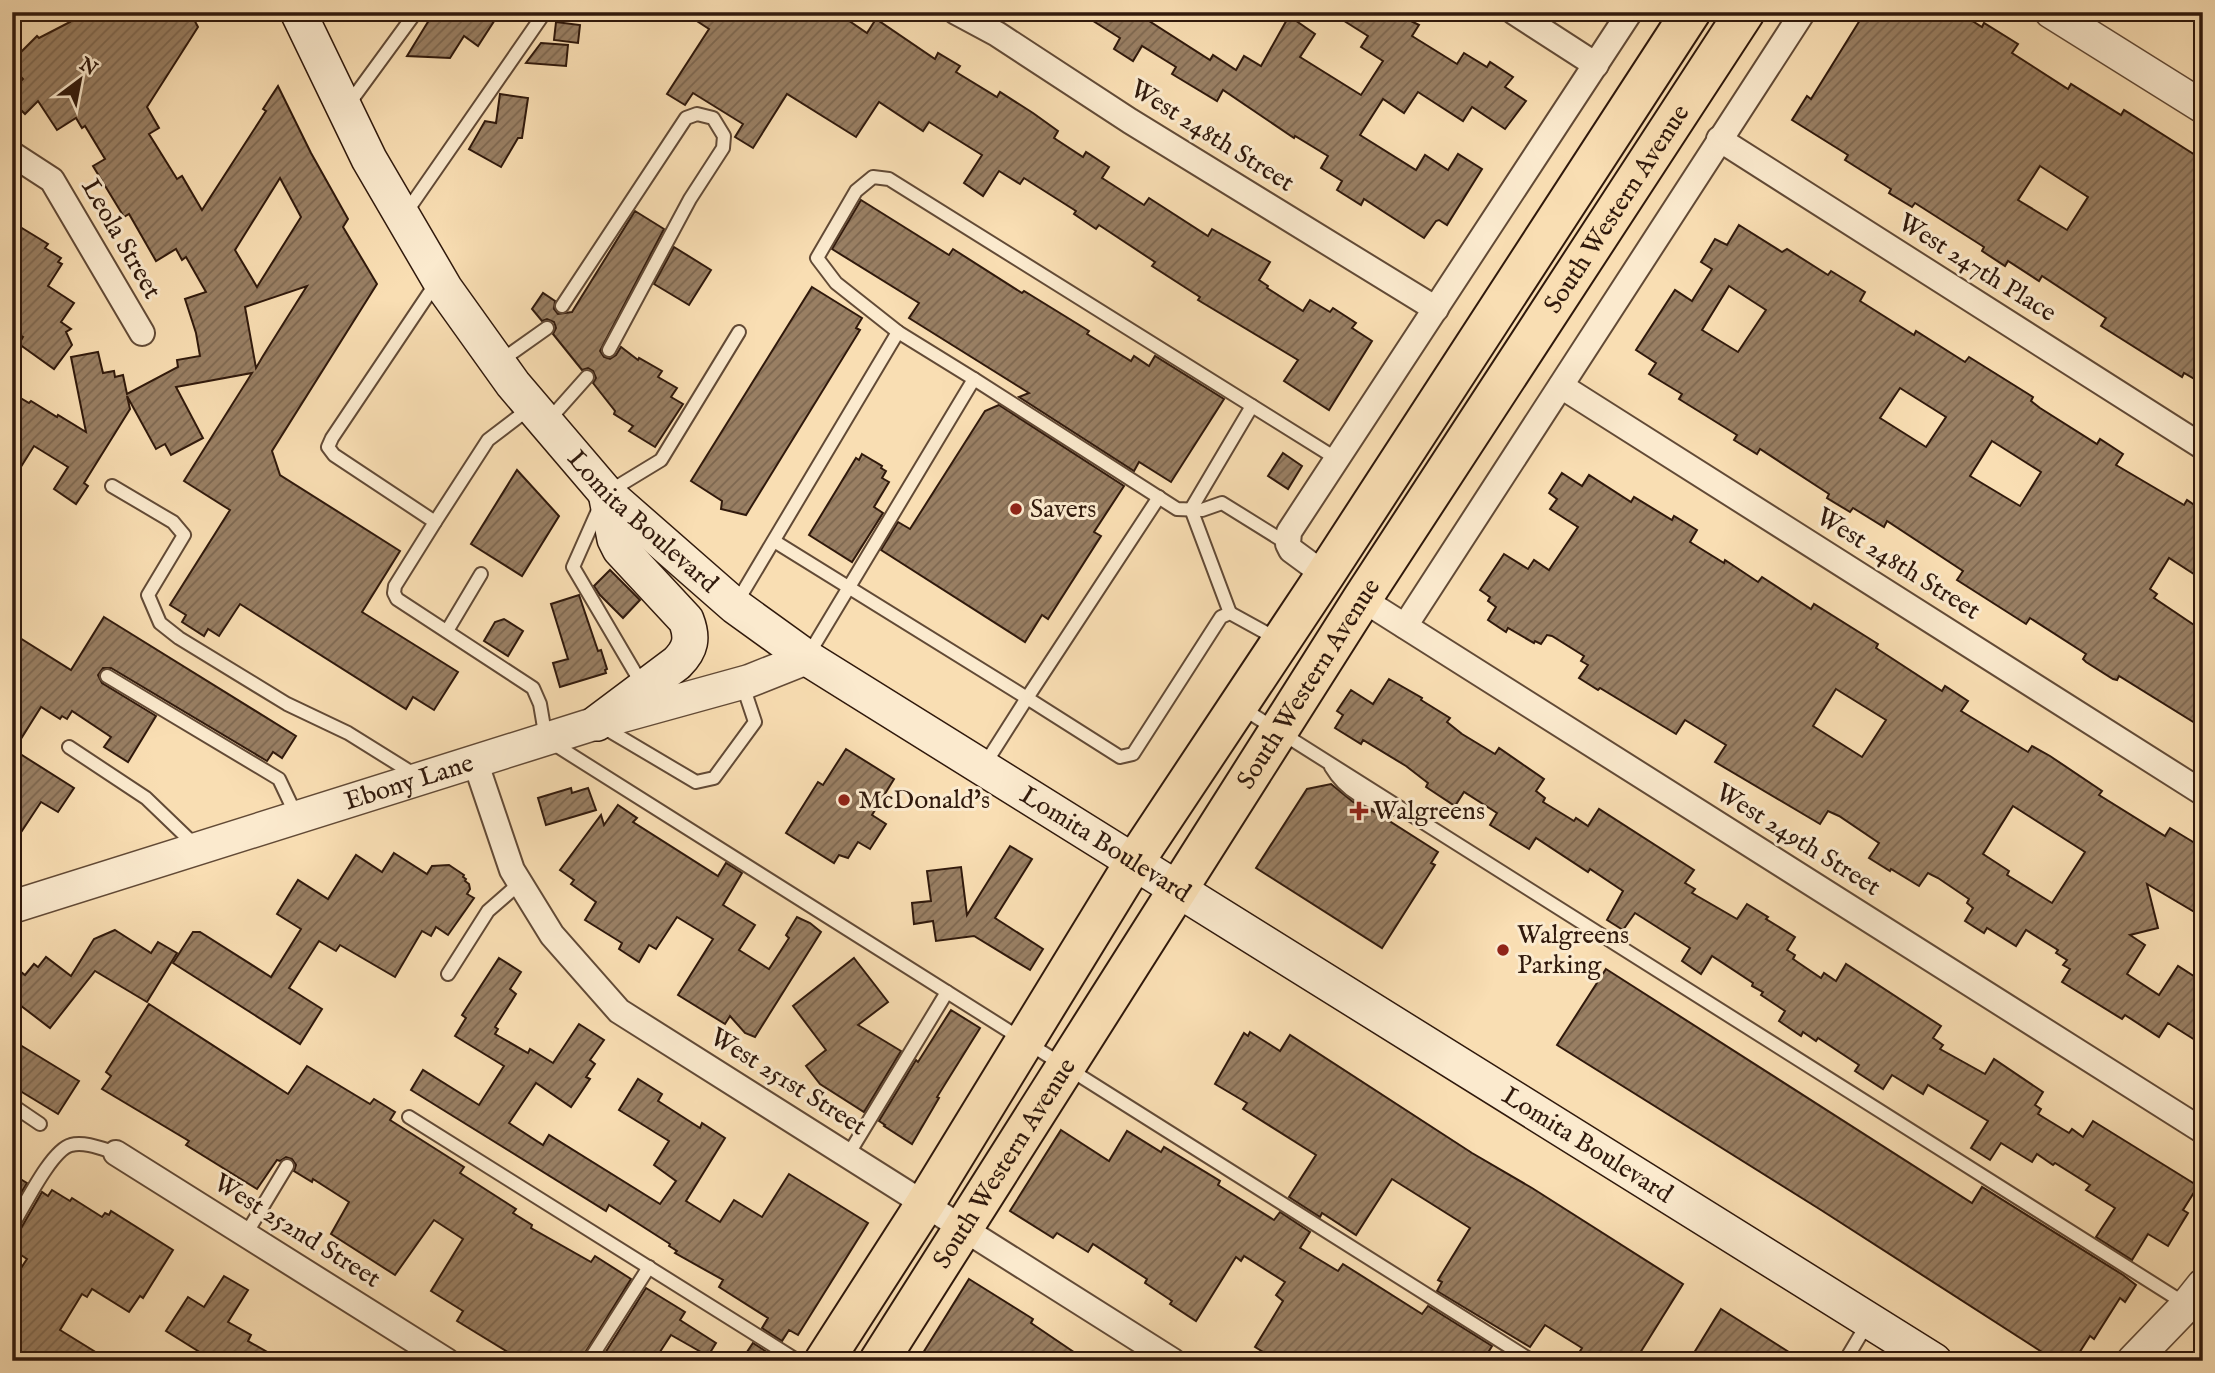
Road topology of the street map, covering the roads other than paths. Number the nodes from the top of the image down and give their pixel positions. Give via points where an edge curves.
1 (298, 12) edge
2 (416, 12) edge
3 (545, 12) edge
4 (956, 12) edge
5 (1514, 12) edge
6 (1630, 12) edge
7 (1691, 12) edge
8 (1745, 12) edge
9 (1803, 12) edge
10 (2051, 12) edge
11 (1596, 65) junction
12 (2203, 107) edge
13 (345, 109) junction
14 (1719, 139) junction
15 (12, 154) edge
16 (402, 217) junction
17 (438, 278) junction
18 (562, 306) dead end
19 (1436, 309) junction
20 (547, 328) dead end
21 (739, 332) dead end
22 (898, 332) junction
23 (142, 333) dead end
24 (608, 350) dead end
25 (498, 363) junction
26 (587, 377) dead end
27 (974, 379) junction
28 (1561, 386) junction
29 (1252, 406) junction
30 (539, 414) junction
31 (2203, 447) edge
32 (1337, 459) junction
33 (112, 486) dead end
34 (606, 493) junction
35 (1159, 497) junction
36 (1191, 509) junction
37 (435, 522) junction
38 (774, 541) junction
39 (1288, 544) junction
40 (481, 574) dead end
41 (1325, 575) junction
42 (849, 588) junction
43 (1362, 599) junction
44 (735, 606) junction
45 (1230, 613) junction
46 (1405, 626) junction
47 (447, 631) junction
48 (1281, 642) junction
49 (807, 658) junction
50 (107, 676) dead end
51 (742, 683) junction
52 (644, 688) junction
53 (1027, 698) junction
54 (1239, 706) junction
55 (597, 723) junction
56 (1278, 731) junction
57 (546, 739) junction
58 (69, 747) dead end
59 (475, 761) junction
60 (983, 768) junction
61 (421, 778) junction
62 (2203, 793) edge
63 (297, 817) junction
64 (198, 848) junction
65 (1135, 861) junction
66 (520, 883) junction
67 (1178, 888) junction
68 (12, 907) edge
69 (448, 974) dead end
70 (947, 992) junction
71 (1024, 1041) junction
72 (1066, 1066) junction
73 (12, 1105) edge
74 (409, 1117) dead end
75 (40, 1124) dead end
76 (2203, 1131) edge
77 (116, 1153) joint
78 (848, 1155) junction
79 (287, 1166) dead end
80 (925, 1204) junction
81 (12, 1226) edge
82 (963, 1228) junction
83 (246, 1234) junction
84 (649, 1267) junction
85 (2198, 1301) edge
86 (1869, 1320) junction
87 (447, 1361) edge
88 (589, 1361) edge
89 (798, 1361) edge
90 (824, 1361) edge
91 (879, 1361) edge
92 (1173, 1361) edge
93 (1532, 1361) edge
94 (1845, 1361) edge
95 (1934, 1361) edge
96 (2133, 1361) edge

1 - 13 main road, Lomita Boulevard
2 - 13 lane
3 - 16 lane
4 - 19 street, West 248th Street
5 - 11 street
6 - 11 street
7 - 41 main road, South Western Avenue
8 - 43 main road, South Western Avenue
9 - 14 street, South Western Avenue
10 - 12 street
11 - 19 street
13 - 16 main road, Lomita Boulevard
14 - 28 street, South Western Avenue
14 - 31 street, West 247th Place
15 - 23 street, Leola Street via 52,180
16 - 17 main road, Lomita Boulevard
17 - 25 main road, Lomita Boulevard
17 - 37 lane via 328,447
18 - 24 lane via 686,118 697,114 713,118 724,136 723,148
19 - 32 street
20 - 25 lane
21 - 34 lane via 661,460
22 - 27 lane
22 - 29 lane via 836,283 817,258 856,191 873,177 889,179
22 - 38 lane
25 - 30 main road, Lomita Boulevard
26 - 30 lane
27 - 35 lane
27 - 42 lane
28 - 46 street, South Western Avenue
28 - 62 street, West 248th Street
29 - 32 lane
29 - 36 lane
30 - 34 main road, Lomita Boulevard
30 - 37 lane via 488,440
32 - 39 street via 1289,532
33 - 61 lane via 173,522 184,535 148,595 160,623 287,704 348,733
34 - 44 main road, Lomita Boulevard
34 - 52 lane via 573,567
34 - 52 main road via 620,549 677,610 691,632 685,654
35 - 36 lane via 1177,509
35 - 53 lane
36 - 39 lane via 1222,503
36 - 45 lane
37 - 47 lane via 394,593
38 - 42 lane
38 - 44 lane
39 - 41 street, South Western Avenue via 1296,556
40 - 47 lane
41 - 48 main road, South Western Avenue
42 - 49 lane
42 - 53 lane
43 - 46 street, West 249th Street
43 - 56 main road, South Western Avenue
44 - 49 main road, Lomita Boulevard
45 - 48 lane
45 - 53 lane via 1221,617 1133,754 1120,757
46 - 76 street, West 249th Street
47 - 57 lane via 533,688
48 - 54 main road, South Western Avenue
49 - 51 street, Ebony Lane
49 - 60 main road, Lomita Boulevard
50 - 63 lane via 278,779
51 - 55 street, Ebony Lane
51 - 55 lane via 755,722 714,778 696,782
52 - 55 main road
53 - 60 lane
54 - 56 lane
54 - 65 main road, South Western Avenue
55 - 57 street, Ebony Lane
56 - 67 main road, South Western Avenue
56 - 85 lane
57 - 59 street, Ebony Lane
57 - 70 lane
58 - 64 lane via 146,798
59 - 61 street, Ebony Lane
59 - 66 street, West 251st Street
60 - 65 main road, Lomita Boulevard
61 - 63 street, Ebony Lane
63 - 64 street, Ebony Lane
64 - 68 street, Ebony Lane
65 - 67 main road, Lomita Boulevard
65 - 71 main road, South Western Avenue
66 - 69 lane via 488,911
66 - 78 street, West 251st Street via 552,935 619,1011
67 - 72 main road, South Western Avenue
67 - 86 main road, Lomita Boulevard
70 - 71 lane
70 - 78 lane
71 - 72 lane
71 - 80 main road, South Western Avenue
72 - 82 main road, South Western Avenue
72 - 93 lane
73 - 75 lane
74 - 84 lane
77 - 81 lane via 71,1144 56,1156
77 - 83 street, West 252nd Street
78 - 80 street, West 251st Street
79 - 83 lane
80 - 82 street, West 251st Street
80 - 90 main road, South Western Avenue
82 - 91 main road, South Western Avenue
82 - 92 street, West 251st Street
83 - 87 street, West 252nd Street
84 - 88 lane
84 - 89 lane
85 - 96 street
86 - 94 lane
86 - 95 main road, Lomita Boulevard

